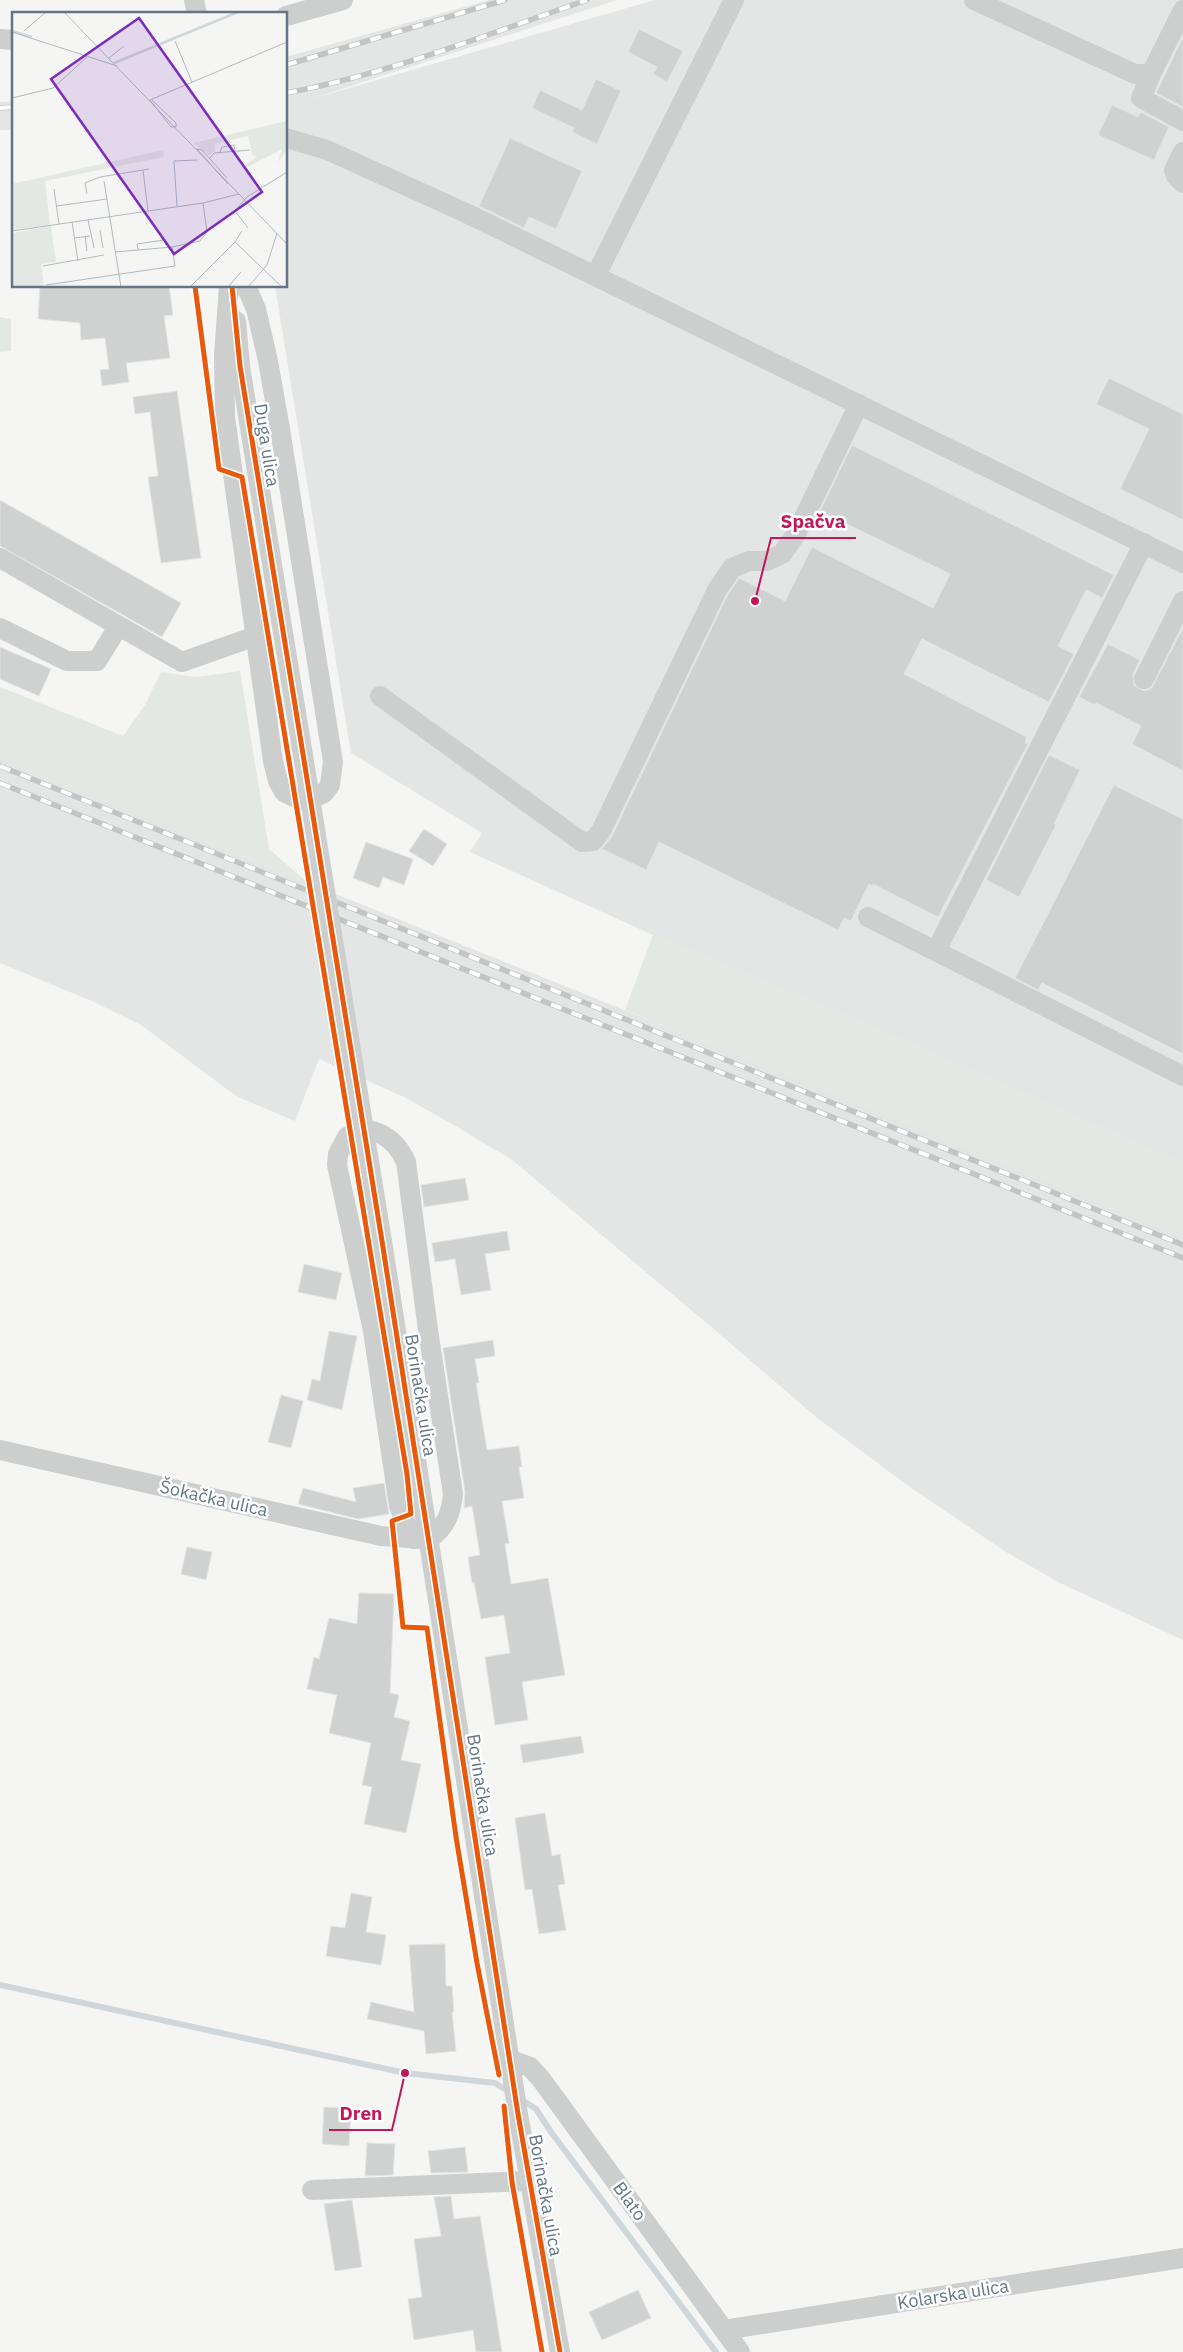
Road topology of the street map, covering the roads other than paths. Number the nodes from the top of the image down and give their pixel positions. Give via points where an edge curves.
1 (343, 0) edge
2 (734, 0) edge
3 (974, 0) edge
4 (1183, 10) edge
5 (288, 15) edge
6 (1151, 74) junction
7 (1183, 121) edge
8 (288, 139) edge
9 (1183, 152) edge
10 (1183, 183) edge
11 (596, 275) junction
12 (231, 288) edge
13 (231, 288) edge
14 (247, 288) edge
15 (859, 404) junction
16 (1144, 543) junction
17 (0, 558) edge
18 (1183, 562) edge
19 (1183, 601) edge
20 (118, 627) junction
21 (0, 628) edge
22 (256, 636) junction
23 (1144, 679) dead end
24 (380, 696) dead end
25 (868, 917) dead end
26 (936, 951) junction
27 (1183, 1076) edge
28 (382, 1241) joint
29 (0, 1450) edge
30 (422, 1539) junction
31 (512, 2068) junction
32 (529, 2181) junction
33 (312, 2190) dead end
34 (1183, 2258) edge
35 (724, 2330) junction
36 (560, 2352) edge
37 (740, 2352) edge

1 - 5 street
2 - 11 street
3 - 6 street via 1135,74
4 - 6 street
6 - 7 street via 1141,98
8 - 11 street via 327,150 387,176
9 - 10 street via 1174,170
11 - 15 street
12 - 28 street, Duga ulica, bridge via 240,366
13 - 22 street, Duga ulica via 224,355 225,417
14 - 22 street, Duga ulica via 256,309 268,360 333,762 330,785 314,798 294,797 284,792 278,781
15 - 16 street
15 - 24 street via 796,534 782,554 767,561 749,560 732,568 718,590 601,831 593,841 582,842
16 - 18 street
16 - 26 street
17 - 20 street
19 - 23 street
20 - 21 street via 97,661 67,661
20 - 22 street via 182,662
25 - 26 street
26 - 27 street
28 - 30 street, Borinačka ulica
29 - 30 street, Šokačka ulica via 381,1536
30 - 30 street, Borinačka ulica via 440,1531 448,1518 453,1494 406,1162 394,1142 374,1131 362,1131 346,1137 337,1165 373,1331 399,1506 404,1522
30 - 31 street, Borinačka ulica
31 - 32 street, Borinačka ulica
31 - 35 street, Blato via 530,2067 541,2079
32 - 33 street
32 - 36 street, Borinačka ulica
34 - 35 street, Kolarska ulica
35 - 37 street, Blato

